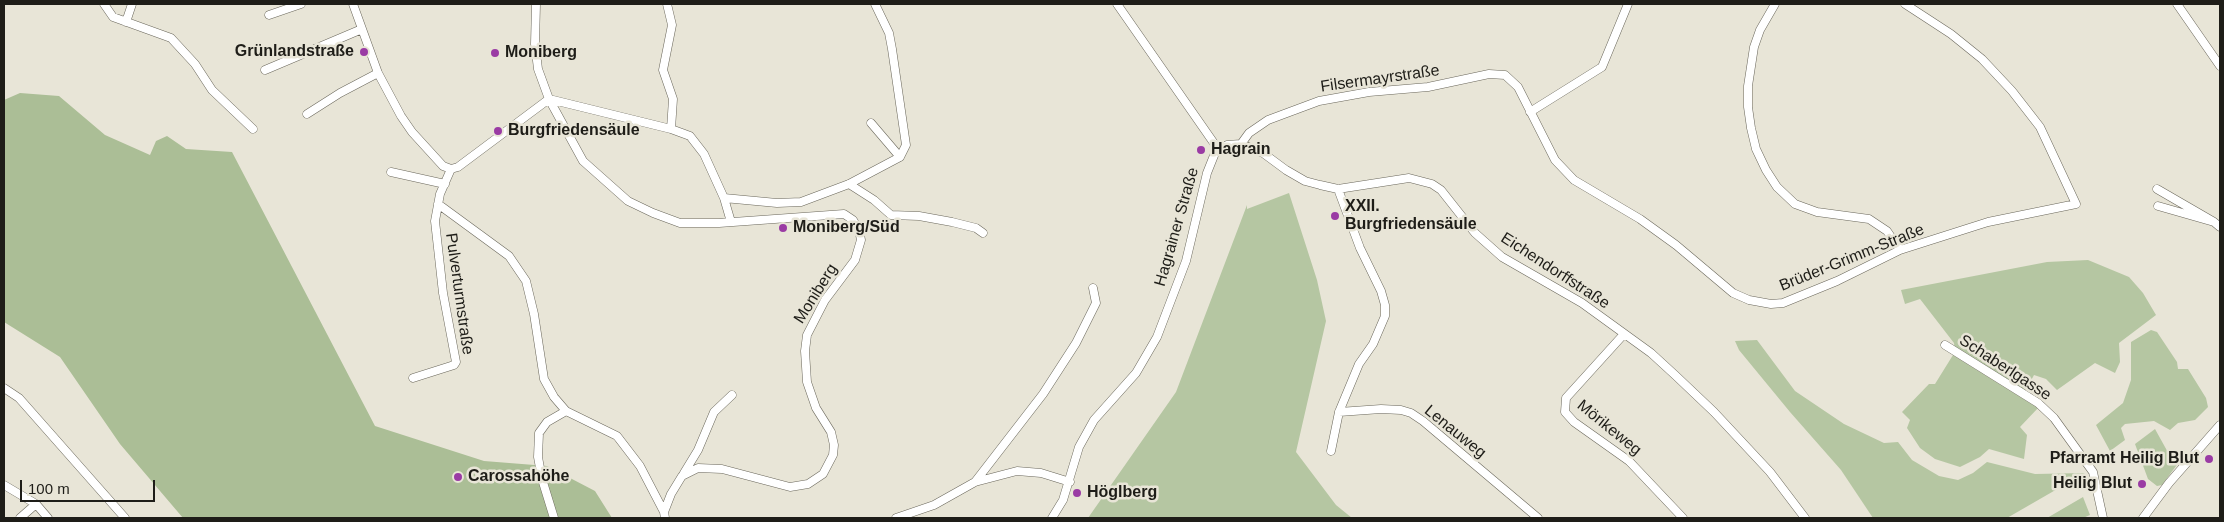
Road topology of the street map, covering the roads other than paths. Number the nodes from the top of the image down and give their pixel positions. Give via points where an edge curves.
1 (104, 4) edge
2 (132, 4) edge
3 (301, 4) edge
4 (353, 4) edge
5 (536, 4) edge
6 (667, 4) edge
7 (875, 4) edge
8 (1118, 4) edge
9 (1628, 4) edge
10 (1775, 4) edge
11 (1905, 4) edge
12 (2177, 4) edge
13 (269, 15) dead end
14 (126, 22) junction
15 (362, 28) junction
16 (2220, 66) edge
17 (265, 70) dead end
18 (378, 73) junction
19 (1505, 75) joint
20 (549, 99) junction
21 (1530, 112) junction
22 (307, 114) dead end
23 (871, 123) dead end
24 (253, 129) dead end
25 (671, 129) junction
26 (1241, 144) junction
27 (1218, 149) junction
28 (900, 156) junction
29 (451, 169) junction
30 (391, 172) dead end
31 (445, 184) junction
32 (849, 184) junction
33 (1338, 189) junction
34 (2157, 189) dead end
35 (724, 198) junction
36 (438, 204) junction
37 (2158, 206) dead end
38 (731, 222) junction
39 (2217, 225) edge
40 (983, 233) dead end
41 (1900, 250) junction
42 (1093, 288) dead end
43 (1624, 334) junction
44 (1945, 345) dead end
45 (414, 378) dead end
46 (4, 388) edge
47 (732, 395) dead end
48 (566, 411) junction
49 (1339, 412) junction
50 (2220, 425) edge
51 (1331, 452) dead end
52 (682, 476) junction
53 (975, 482) junction
54 (1070, 482) junction
55 (4, 485) edge
56 (36, 504) junction
57 (664, 515) edge
58 (20, 518) edge
59 (48, 518) edge
60 (125, 518) edge
61 (554, 518) edge
62 (896, 518) edge
63 (1052, 518) edge
64 (1538, 518) edge
65 (1683, 518) edge
66 (1805, 518) edge
67 (2103, 518) edge
68 (2142, 518) edge

1 - 14 street via 113,17
2 - 14 street
3 - 13 street
4 - 15 street
5 - 20 street, Moniberg via 538,69
6 - 25 street via 672,26 663,70 673,99
7 - 28 street via 889,33 892,49 906,145
8 - 27 street
9 - 21 street via 1602,67
10 - 41 street via 1754,47 1748,86 1751,128 1766,170 1777,187 1795,204 1818,212 1869,219 1887,231
11 - 41 street, Brüder-Grimm-Straße via 1951,34 2012,91 2040,127 2076,204 1988,222
12 - 16 street
14 - 24 street via 172,38 212,90
15 - 17 street
15 - 18 street
18 - 22 street
18 - 29 street via 412,132 444,166
19 - 21 street, Brüder-Grimm-Straße via 1518,87
19 - 26 street, Filsermayrstraße via 1489,74 1428,87 1369,92 1320,101 1257,126
20 - 25 street
20 - 29 street via 458,168
20 - 38 street, Moniberg via 583,161 628,201 680,223
21 - 41 street, Brüder-Grimm-Straße via 1555,160 1574,180 1640,219 1676,244 1733,293 1749,300 1783,303
23 - 28 street
25 - 35 street via 690,136 704,154
26 - 27 street
26 - 33 street, Eichendorffstraße via 1263,153 1305,181
27 - 54 street, Hagrainer Straße via 1208,168 1186,260 1157,337 1136,373 1094,420 1079,446
28 - 32 street
29 - 31 street
30 - 31 street
31 - 36 street
32 - 35 street via 801,202
32 - 40 street via 891,215 952,222
33 - 43 street, Eichendorffstraße via 1409,178 1432,184 1441,190 1475,233 1502,257 1561,289
33 - 49 street via 1385,305 1383,324 1359,364
34 - 39 street
35 - 38 street
36 - 45 street, Pulverturmstraße via 435,221 437,255 457,358 454,364
36 - 48 street, Pulverturmstraße via 509,256 526,282 544,379
37 - 39 street
38 - 52 street, Moniberg via 844,214 859,230 861,240 855,260 825,300 807,335 805,351 807,382 816,408 831,432 833,455 822,474 808,484 790,487 722,469 698,468
42 - 53 street via 1096,303 1076,343 1043,394
43 - 65 street, Mörikeweg via 1566,398 1565,412 1629,461
43 - 66 street, Eichendorffstraße via 1651,353 1714,412 1770,472
44 - 67 street, Schaberlgasse via 2038,403 2054,418 2093,472
46 - 60 street via 19,398
47 - 52 street via 714,412 698,450
48 - 57 street, Pulverturmstraße via 617,436 640,466
48 - 61 street via 547,422 539,433 538,457
49 - 51 street
49 - 64 street, Lenauweg via 1381,409 1410,413
50 - 68 street
52 - 57 street
53 - 54 street via 1027,470
53 - 62 street via 934,505
54 - 63 street, Hagrainer Straße
55 - 56 street
56 - 58 street
56 - 59 street

